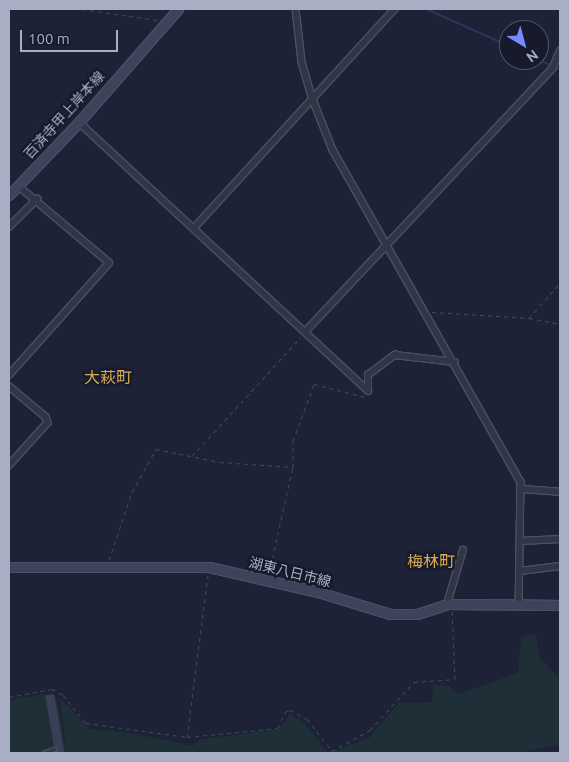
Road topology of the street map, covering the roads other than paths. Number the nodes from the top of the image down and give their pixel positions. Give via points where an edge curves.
1 (178, 9) edge
2 (296, 9) edge
3 (395, 9) edge
4 (560, 51) edge
5 (312, 98) junction
6 (79, 122) junction
7 (18, 186) junction
8 (9, 195) edge
9 (36, 199) junction
10 (9, 227) edge
11 (194, 228) junction
12 (386, 244) junction
13 (305, 332) junction
14 (454, 362) junction
15 (9, 375) edge
16 (9, 386) edge
17 (10, 462) edge
18 (521, 489) junction
19 (560, 492) edge
20 (560, 539) edge
21 (521, 541) junction
22 (464, 550) dead end
23 (560, 566) edge
24 (9, 567) edge
25 (520, 571) junction
26 (519, 603) junction
27 (450, 604) junction
28 (560, 606) edge
29 (54, 748) dead end
30 (43, 753) edge

1 - 6 main road, 百済寺甲上岸本線
2 - 5 street via 302,62
3 - 5 street
4 - 12 street via 552,69
5 - 11 street
5 - 12 street via 333,150
6 - 7 main road, 百済寺甲上岸本線
6 - 11 street
7 - 8 main road, 百済寺甲上岸本線
7 - 9 street
9 - 10 street
9 - 15 street via 109,263
11 - 13 street
12 - 13 street
12 - 14 street
13 - 14 street via 368,390 368,375 395,355
14 - 18 street via 513,464
16 - 17 street via 46,416 48,423
18 - 19 street
18 - 21 street
20 - 21 street
21 - 25 street
22 - 27 street
23 - 25 street
24 - 27 main road, 湖東八日市線 via 209,567 268,579 390,614 417,614
25 - 26 street
26 - 27 main road, 湖東八日市線
26 - 28 main road, 湖東八日市線
29 - 30 lane

